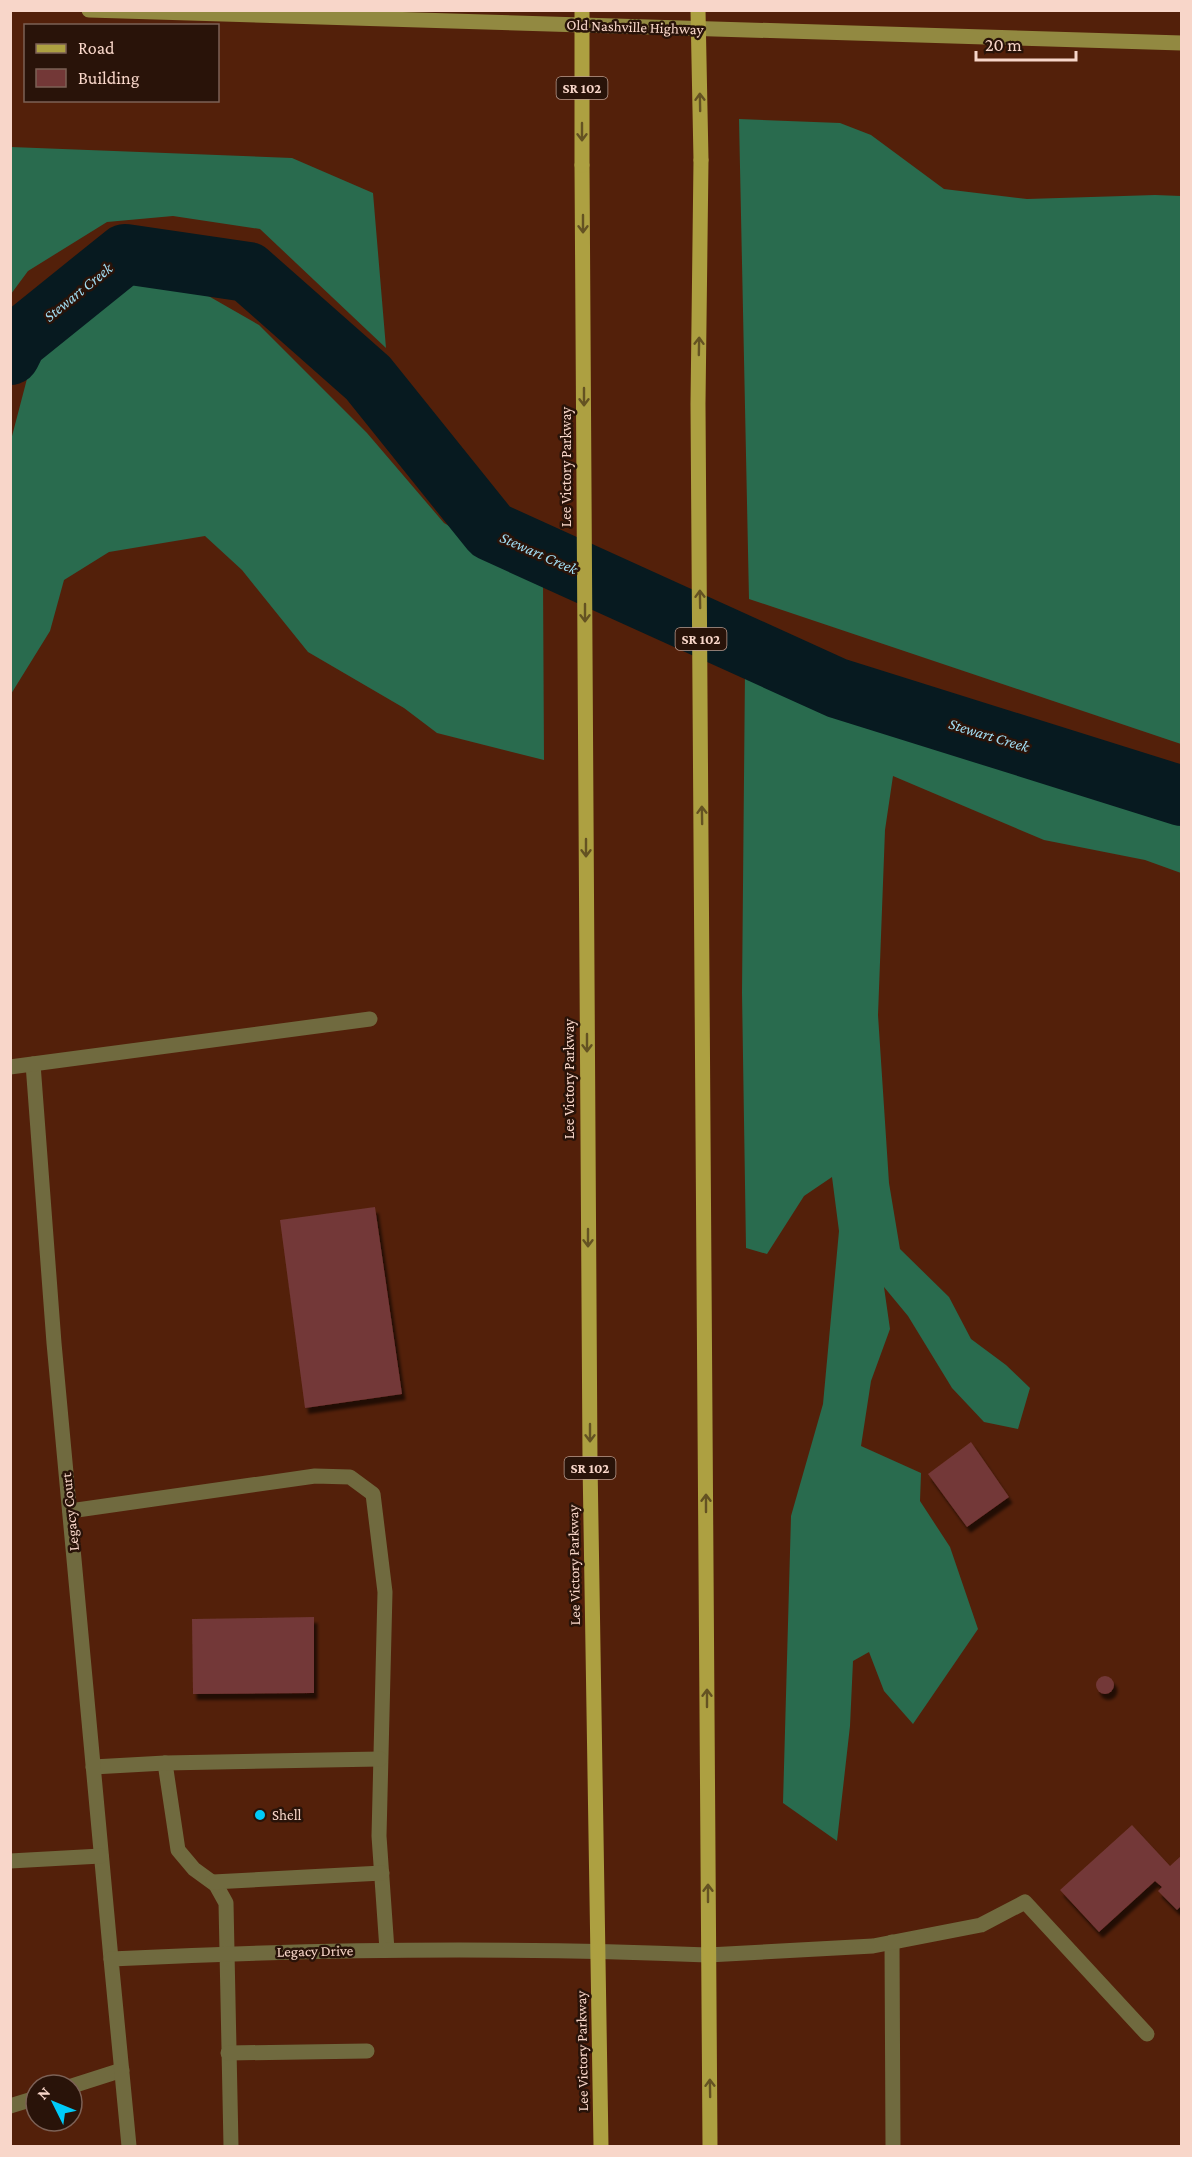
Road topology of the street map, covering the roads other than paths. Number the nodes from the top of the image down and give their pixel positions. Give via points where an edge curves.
1 (89, 10) edge
2 (582, 10) edge
3 (698, 10) edge
4 (1182, 43) edge
5 (370, 1019) dead end
6 (33, 1064) junction
7 (10, 1067) edge
8 (70, 1511) junction
9 (380, 1759) junction
10 (165, 1763) junction
11 (93, 1767) junction
12 (101, 1856) junction
13 (10, 1861) edge
14 (382, 1873) junction
15 (213, 1882) junction
16 (892, 1942) junction
17 (387, 1950) junction
18 (599, 1951) junction
19 (226, 1953) junction
20 (708, 1955) junction
21 (111, 1959) junction
22 (1147, 2034) dead end
23 (367, 2051) dead end
24 (228, 2053) junction
25 (122, 2070) junction
26 (84, 2082) edge
27 (129, 2146) edge
28 (231, 2146) edge
29 (601, 2146) edge
30 (710, 2146) edge
31 (893, 2146) edge

1 - 4 main road, Old Nashville Highway
2 -> 18 main road, Lee Victory Parkway / SR 102, bridge via 590,1462
20 -> 3 main road, SR 102, bridge
5 - 6 street
6 - 7 street
6 - 8 street, Legacy Court
8 - 9 street via 315,1476 350,1477 373,1494 385,1592
8 - 11 street, Legacy Court
9 - 10 street
9 - 14 street
10 - 11 street
10 - 15 street via 178,1850 194,1869
11 - 12 street, Legacy Court
12 - 13 street
12 - 21 street, Legacy Court
14 - 15 street
14 - 17 street
15 - 19 street via 226,1903
16 - 20 street, Legacy Drive
16 - 22 street, Legacy Drive via 981,1925 1025,1902
16 - 31 street
17 - 18 street, Legacy Drive
17 - 19 street, Legacy Drive
18 - 20 street, Legacy Drive
18 - 29 main road, Lee Victory Parkway / SR 102
19 - 21 street, Legacy Drive
19 - 24 street
30 -> 20 main road, SR 102
21 - 25 street
23 - 24 street
24 - 28 street
25 - 26 street
25 - 27 street

